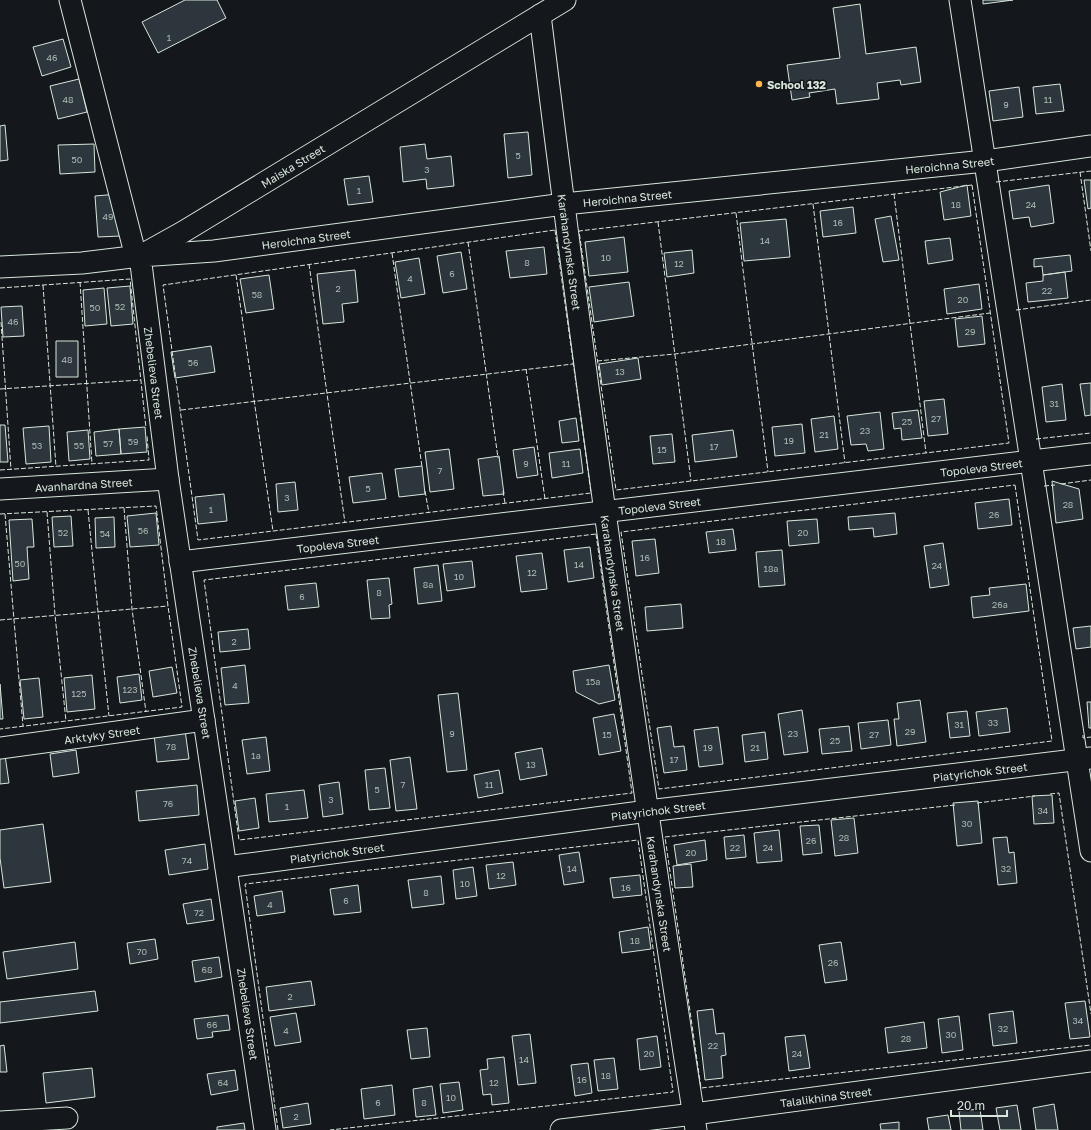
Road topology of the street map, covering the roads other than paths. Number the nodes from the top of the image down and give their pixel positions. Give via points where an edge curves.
1 (70, 0) edge
2 (565, 0) edge
3 (960, 0) edge
4 (540, 15) junction
5 (1091, 146) edge
6 (985, 161) junction
7 (564, 204) junction
8 (138, 256) junction
9 (0, 267) edge
10 (1091, 454) edge
11 (1031, 461) junction
12 (168, 479) junction
13 (0, 489) edge
14 (605, 512) junction
15 (180, 562) junction
16 (204, 720) junction
17 (0, 748) edge
18 (1084, 758) edge
19 (648, 810) junction
20 (1091, 850) edge
21 (226, 867) junction
22 (1091, 1061) edge
23 (67, 1118) dead end
24 (0, 1122) edge
25 (695, 1122) edge
26 (265, 1130) edge
27 (561, 1130) edge

1 - 8 street, Zhebelieva Street
2 - 4 street, Maiska Street
3 - 6 street
4 - 7 street, Karahandynska Street
4 - 8 street, Maiska Street via 190,228
5 - 6 street, Heroichna Street
6 - 7 street, Heroichna Street
6 - 11 street
7 - 8 street, Heroichna Street via 214,251
7 - 14 street, Karahandynska Street
8 - 9 street, Maiska Street via 82,263
8 - 12 street, Zhebelieva Street
10 - 11 street, Topoleva Street
11 - 14 street, Topoleva Street
11 - 18 street
12 - 13 street, Avanhardna Street
12 - 15 street, Zhebelieva Street
14 - 15 street, Topoleva Street
14 - 19 street, Karahandynska Street
15 - 16 street, Zhebelieva Street
16 - 17 street, Arktyky Street
16 - 21 street, Zhebelieva Street
18 - 19 street, Piatyrichok Street
18 - 20 street
19 - 21 street, Piatyrichok Street
19 - 25 street, Karahandynska Street
21 - 26 street, Zhebelieva Street
22 - 25 street, Talalikhina Street
23 - 24 street
25 - 27 street, Talalikhina Street

